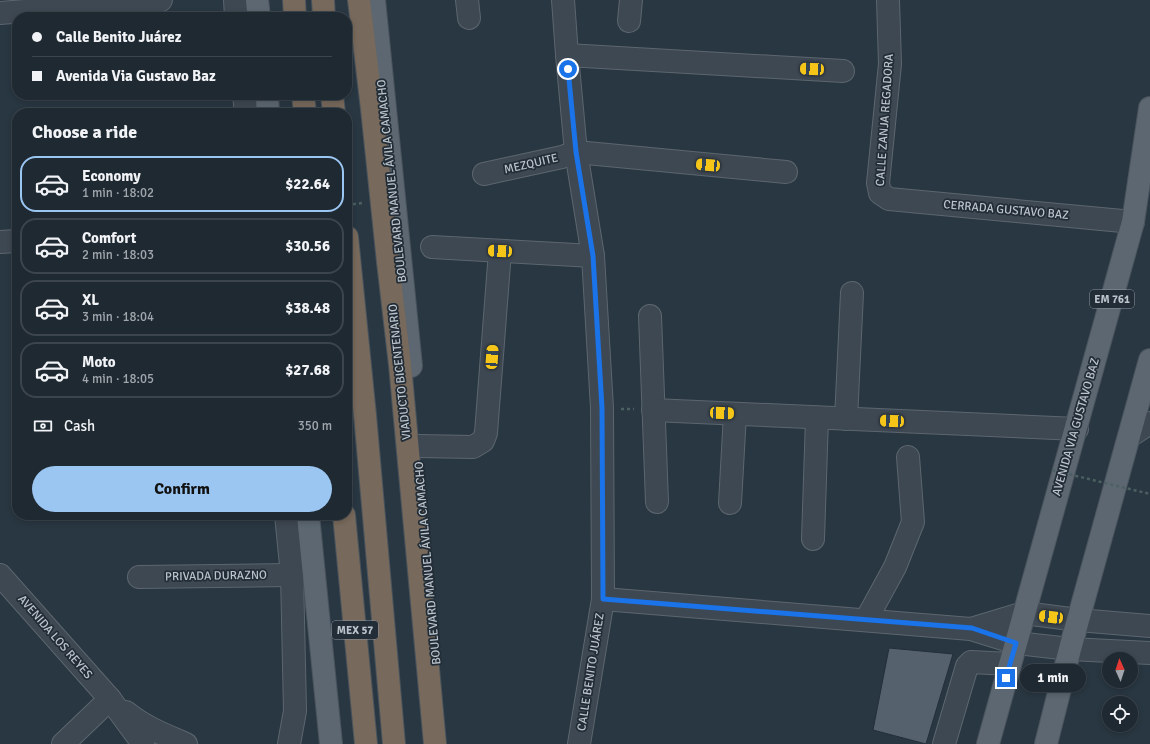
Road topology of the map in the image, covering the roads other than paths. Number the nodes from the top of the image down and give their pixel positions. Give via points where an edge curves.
1 (161, 0) edge
2 (234, 0) edge
3 (257, 0) edge
4 (294, 0) edge
5 (323, 0) edge
6 (359, 0) edge
7 (374, 0) edge
8 (563, 0) edge
9 (888, 0) edge
10 (93, 3) edge
11 (235, 12) edge
12 (258, 12) edge
13 (295, 12) edge
14 (324, 12) edge
15 (0, 13) edge
16 (567, 56) junction
17 (843, 71) dead end
18 (1150, 108) edge
19 (576, 152) junction
20 (786, 172) dead end
21 (484, 174) dead end
22 (880, 193) joint
23 (1134, 222) junction
24 (12, 241) edge
25 (0, 242) edge
26 (432, 247) dead end
27 (500, 251) junction
28 (593, 256) junction
29 (352, 286) edge
30 (852, 293) dead end
31 (650, 316) dead end
32 (1150, 360) edge
33 (653, 410) junction
34 (735, 414) junction
35 (817, 418) junction
36 (846, 419) junction
37 (1150, 423) edge
38 (1076, 429) junction
39 (1130, 436) junction
40 (418, 446) junction
41 (908, 457) dead end
42 (656, 502) dead end
43 (730, 503) dead end
44 (286, 520) edge
45 (309, 520) edge
46 (344, 520) edge
47 (813, 539) dead end
48 (292, 575) junction
49 (139, 577) dead end
50 (3, 585) edge
51 (603, 599) junction
52 (1024, 613) junction
53 (866, 620) junction
54 (1078, 620) junction
55 (1150, 626) edge
56 (972, 628) junction
57 (1016, 643) junction
58 (1070, 649) junction
59 (1150, 653) edge
60 (1010, 664) junction
61 (110, 699) junction
62 (63, 744) edge
63 (143, 744) edge
64 (186, 744) edge
65 (289, 744) edge
66 (331, 744) edge
67 (366, 744) edge
68 (394, 744) edge
69 (435, 744) edge
70 (445, 744) edge
71 (579, 744) edge
72 (944, 744) edge
73 (988, 744) edge
74 (1046, 744) edge

1 - 10 street
2 - 11 street
3 - 12 main road
4 - 13 highway
5 - 14 highway
6 - 69 highway, VIADUCTO BICENTENARIO, bridge via 400,365
7 - 40 main road, BOULEVARD MANUEL ÁVILA CAMACHO
8 - 16 street, CALLE BENITO JUÁREZ
9 - 22 street, CALLE ZANJA REGADORA via 890,64 878,184
10 - 15 street
16 - 17 street
16 - 19 street, CALLE BENITO JUÁREZ
18 - 23 main road, AVENIDA VIA GUSTAVO BAZ / EM 761
19 - 20 street
19 - 21 street, MEZQUITE
19 - 28 street, CALLE BENITO JUÁREZ
22 - 23 street, CERRADA GUSTAVO BAZ via 889,198
23 - 38 main road, AVENIDA VIA GUSTAVO BAZ / EM 761
24 - 25 street
26 - 27 street
27 - 28 street
27 - 40 street via 486,433 483,441 473,447
28 - 51 street, CALLE BENITO JUÁREZ via 602,408
29 - 68 highway, MEX 57
30 - 36 street
31 - 33 street
32 - 39 main road
33 - 34 street
33 - 42 street
34 - 35 street
34 - 43 street
35 - 36 street
35 - 47 street
36 - 38 street
37 - 39 street
38 - 52 main road, AVENIDA VIA GUSTAVO BAZ / EM 761 via 1056,478
39 - 54 main road
40 - 70 main road, BOULEVARD MANUEL ÁVILA CAMACHO
41 - 53 street via 913,522 895,567
44 - 48 street
45 - 66 main road
46 - 67 highway, MEX 57
48 - 49 street, PRIVADA DURAZNO
48 - 65 street via 295,711
50 - 61 street, AVENIDA LOS REYES
51 - 53 street, CALLE BENITO JUÁREZ
51 - 71 street, CALLE BENITO JUÁREZ
52 - 54 street
52 - 56 street, CALLE BENITO JUÁREZ
52 - 57 main road, AVENIDA VIA GUSTAVO BAZ
53 - 56 street, CALLE BENITO JUÁREZ
54 - 55 street
54 - 58 main road
56 - 57 street, CALLE BENITO JUÁREZ
57 - 58 street, CALLE BENITO JUÁREZ
57 - 60 main road, AVENIDA VIA GUSTAVO BAZ
58 - 59 street, CALLE BENITO JUÁREZ
58 - 74 main road
60 - 72 street via 971,662 967,666
60 - 73 main road, AVENIDA VIA GUSTAVO BAZ
61 - 62 street
61 - 63 street, AVENIDA LOS REYES
61 - 64 street, AVENIDA LOS REYES via 136,721

